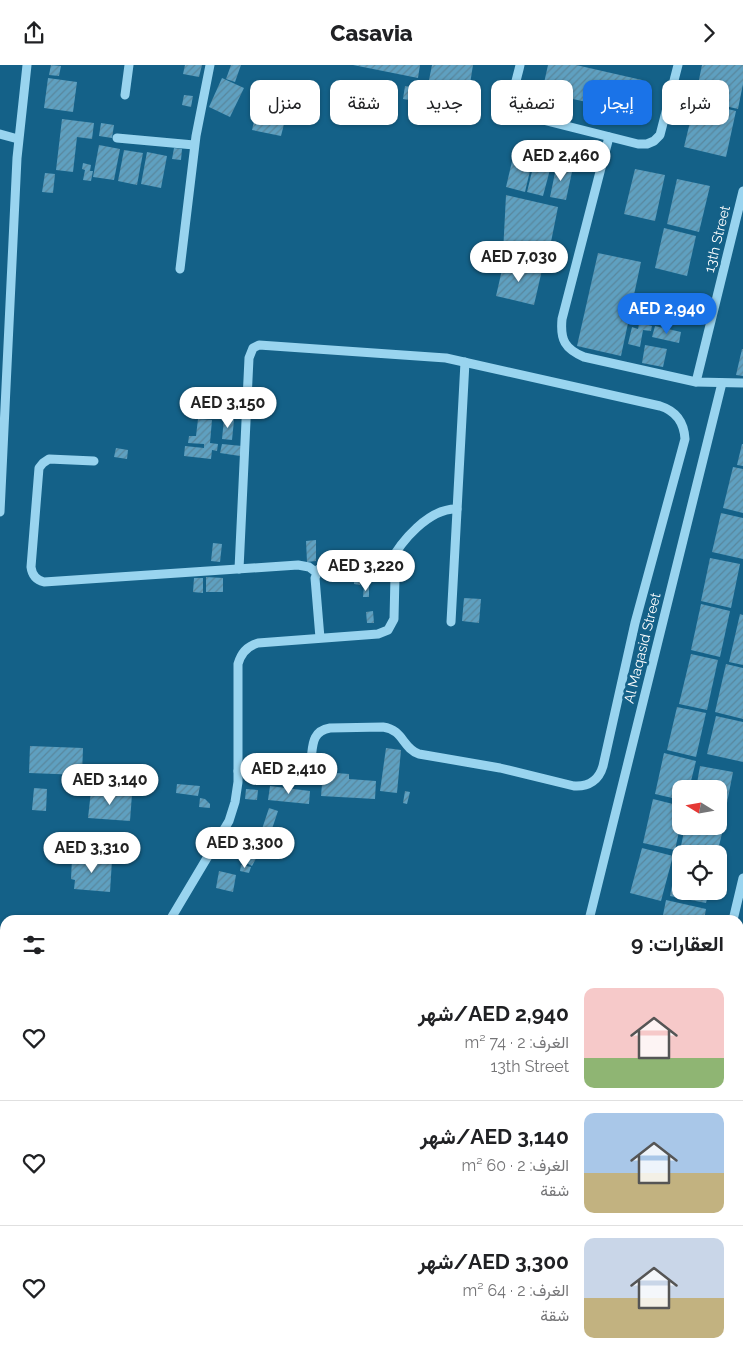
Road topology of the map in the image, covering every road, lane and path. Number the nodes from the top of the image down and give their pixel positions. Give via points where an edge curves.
1 (27, 65) edge
2 (129, 65) edge
3 (210, 65) edge
4 (520, 65) edge
5 (678, 65) edge
6 (125, 95) dead end
7 (0, 134) edge
8 (609, 137) junction
9 (18, 139) junction
10 (117, 139) dead end
11 (194, 145) junction
12 (743, 191) edge
13 (180, 269) dead end
14 (465, 362) junction
15 (696, 382) junction
16 (722, 383) junction
17 (743, 383) edge
18 (94, 461) dead end
19 (457, 509) junction
20 (0, 512) edge
21 (389, 564) junction
22 (239, 569) junction
23 (317, 573) junction
24 (451, 622) dead end
25 (320, 638) junction
26 (238, 771) junction
27 (743, 879) edge
28 (173, 915) edge
29 (590, 915) edge
30 (734, 915) edge

1 - 9 street
2 - 6 street
3 - 11 street
4 - 8 street via 513,100 523,115
5 - 8 street via 660,135 646,144
7 - 9 street
8 - 15 street via 561,333 565,344 584,357
9 - 20 street
10 - 11 street
11 - 13 street
12 - 15 street, 13th Street
14 - 19 street
14 - 22 street via 262,344 253,348 248,358
14 - 26 street via 660,406 676,414 683,425 685,439 635,623 601,772 589,784 574,787 500,768 419,754 410,749 398,733 383,727 321,731 315,737 309,766 304,772
15 - 16 street
16 - 17 street
16 - 29 street, Al Maqasid Street
18 - 22 street via 49,459 39,468 31,567 36,578 44,582
19 - 21 street via 442,511 416,528 401,543
19 - 24 street
21 - 23 street via 376,558 330,562
21 - 25 street via 395,576 395,603 394,619 388,630 378,634
22 - 23 street via 298,565
23 - 25 street via 315,584
25 - 26 street via 258,643 242,655 238,664
26 - 28 street via 237,792 229,821
27 - 30 street

